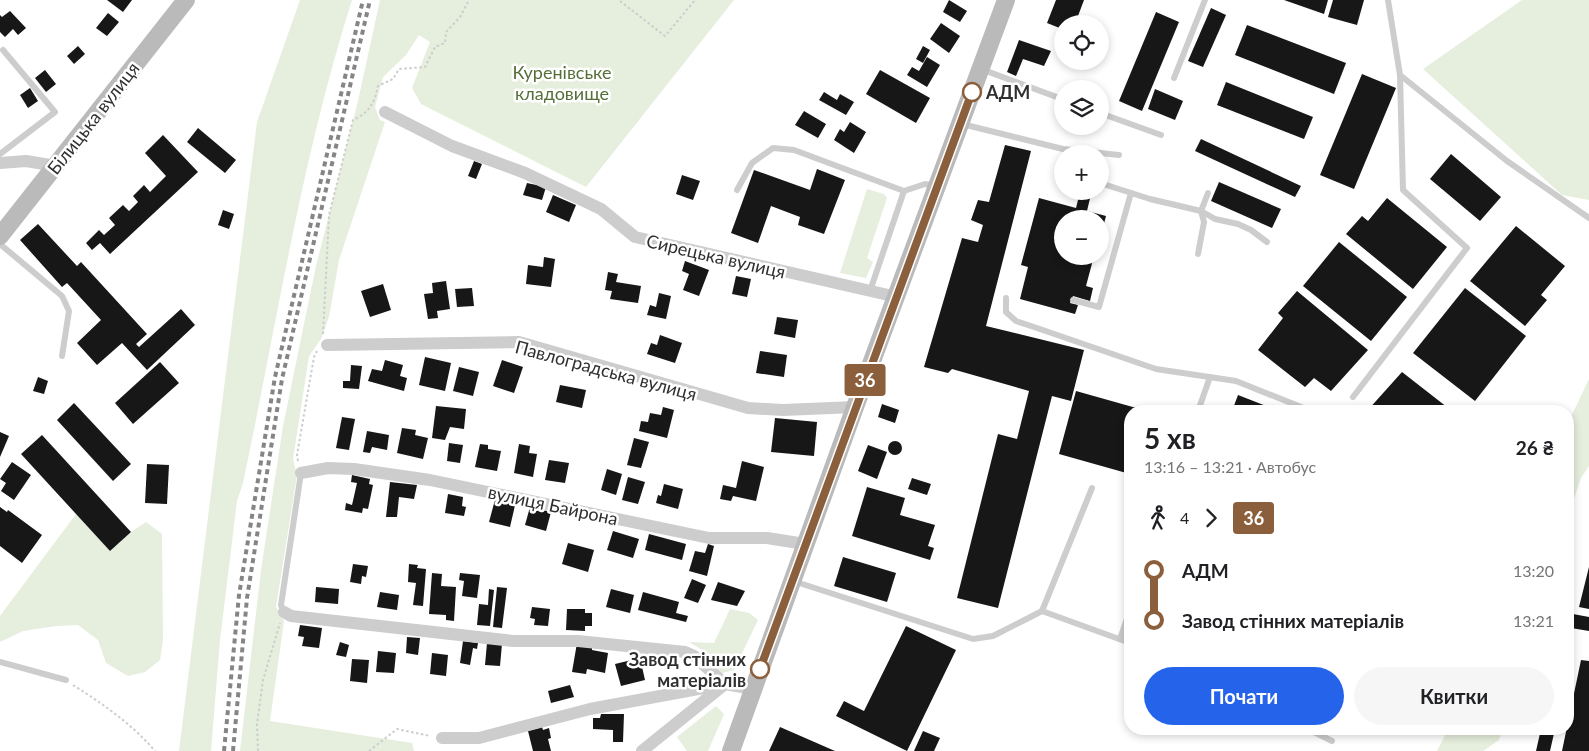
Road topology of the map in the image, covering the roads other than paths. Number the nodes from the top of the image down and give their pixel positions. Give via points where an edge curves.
1 (185, 0) edge
2 (1006, 0) edge
3 (1204, 0) edge
4 (1388, 0) edge
5 (3, 50) dead end
6 (980, 69) junction
7 (1400, 75) junction
8 (1174, 78) dead end
9 (1054, 96) edge
10 (384, 112) dead end
11 (1109, 115) edge
12 (960, 124) junction
13 (1161, 135) dead end
14 (1054, 148) edge
15 (0, 154) edge
16 (1109, 154) edge
17 (1119, 155) dead end
18 (0, 163) edge
19 (56, 166) junction
20 (1109, 186) edge
21 (938, 187) junction
22 (737, 190) dead end
23 (904, 191) junction
24 (1131, 193) junction
25 (1208, 193) dead end
26 (1201, 211) junction
27 (1589, 218) edge
28 (0, 236) edge
29 (1267, 242) dead end
30 (0, 244) edge
31 (1198, 254) dead end
32 (870, 291) junction
33 (897, 297) junction
34 (1006, 298) dead end
35 (1073, 300) dead end
36 (325, 340) road end
37 (62, 356) dead end
38 (1210, 377) junction
39 (1353, 397) dead end
40 (1200, 405) edge
41 (1295, 405) edge
42 (855, 407) junction
43 (301, 473) joint
44 (1092, 488) dead end
45 (804, 544) junction
46 (792, 580) junction
47 (1042, 610) junction
48 (284, 612) joint
49 (1124, 628) edge
50 (1120, 640) junction
51 (1124, 641) edge
52 (0, 662) edge
53 (66, 680) road end
54 (725, 684) junction
55 (753, 689) junction
56 (1320, 735) edge
57 (442, 738) road end
58 (1332, 741) dead end
59 (642, 751) edge
60 (731, 751) edge

1 - 19 main road, Білицька вулиця
2 - 6 main road
3 - 8 lane
4 - 7 lane
5 - 15 lane via 55,112
6 - 9 lane
6 - 12 main road
7 - 27 lane via 1507,161
7 - 39 lane via 1403,190 1467,248
10 - 32 street, Сирецька вулиця via 452,146 525,173 601,209 634,237
11 - 13 lane
12 - 14 lane
12 - 21 main road
16 - 17 lane
18 - 19 street via 26,161
19 - 28 main road, Білицька вулиця
20 - 24 lane
21 - 23 lane via 925,184
21 - 33 main road
22 - 23 lane via 752,163 774,148 794,150
23 - 32 lane
24 - 26 lane
24 - 35 lane via 1099,307
25 - 26 lane
26 - 29 lane via 1215,219 1251,230
26 - 31 lane via 1204,222
30 - 37 lane via 62,296 69,311
32 - 33 street, Сирецька вулиця
33 - 42 main road
34 - 38 lane via 1006,312 1016,321 1156,369
36 - 42 street, Павлоградська вулиця via 519,342 748,408
38 - 40 lane
38 - 41 lane via 1236,382
42 - 45 main road
43 - 45 street, вулиця Байрона via 328,468 354,469 430,480 709,538 767,538
43 - 48 lane via 281,605
44 - 47 lane
45 - 46 main road
46 - 47 lane via 973,639 993,636
46 - 55 main road
47 - 50 lane
48 - 54 street via 290,616 513,641 578,641 685,652
49 - 50 lane
50 - 51 lane
52 - 53 lane
54 - 55 street
54 - 57 street via 590,709 479,738
54 - 59 street
55 - 60 main road
56 - 58 lane

